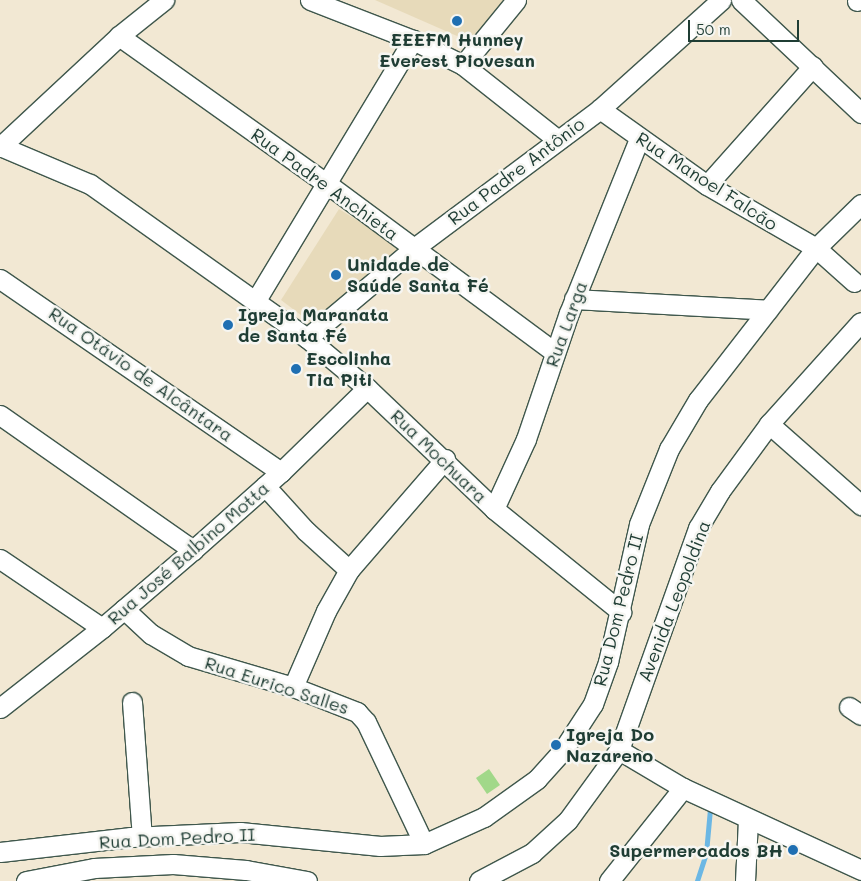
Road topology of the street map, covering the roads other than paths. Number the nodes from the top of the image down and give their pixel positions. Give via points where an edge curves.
1 (164, 0) edge
2 (310, 0) edge
3 (516, 0) edge
4 (721, 0) edge
5 (741, 0) edge
6 (118, 36) junction
7 (414, 40) junction
8 (463, 65) junction
9 (814, 66) junction
10 (600, 109) junction
11 (861, 113) edge
12 (639, 139) junction
13 (558, 140) junction
14 (0, 146) edge
15 (326, 183) junction
16 (707, 185) junction
17 (861, 204) edge
18 (816, 248) junction
19 (413, 249) junction
20 (0, 279) edge
21 (854, 282) dead end
22 (574, 299) junction
23 (256, 300) junction
24 (768, 310) junction
25 (860, 325) edge
26 (307, 338) junction
27 (554, 352) junction
28 (367, 388) junction
29 (0, 415) edge
30 (769, 424) junction
31 (445, 459) junction
32 (281, 472) junction
33 (265, 486) junction
34 (861, 505) edge
35 (494, 509) junction
36 (193, 550) junction
37 (0, 559) edge
38 (349, 570) junction
39 (124, 609) junction
40 (621, 612) junction
41 (102, 628) junction
42 (293, 687) junction
43 (132, 702) dead end
44 (2, 704) edge
45 (619, 750) junction
46 (683, 788) junction
47 (748, 820) junction
48 (142, 837) junction
49 (424, 844) junction
50 (53, 847) junction
51 (0, 852) edge
52 (861, 870) edge
53 (58, 873) junction
54 (95, 874) edge
55 (26, 881) edge
56 (307, 881) edge
57 (479, 881) edge
58 (609, 881) edge
59 (745, 881) edge

1 - 6 street
2 - 7 street
3 - 8 street
4 - 10 street, Rua Padre Antônio
5 - 9 street
6 - 14 street
6 - 15 street, Rua Padre Anchieta
7 - 8 street
7 - 15 street
8 - 13 street
9 - 11 street
9 - 16 street
10 - 12 street, Rua Manoel Falcão
10 - 13 street, Rua Padre Antônio
12 - 16 street, Rua Manoel Falcão
12 - 22 street, Rua Larga
13 - 19 street, Rua Padre Antônio
14 - 23 street, Rua Mochuara via 90,184
15 - 19 street, Rua Padre Anchieta
15 - 23 street
16 - 18 street, Rua Manoel Falcão
17 - 18 street, Rua Dom Pedro II
18 - 21 street
18 - 24 street, Rua Dom Pedro II
19 - 26 street, Rua Padre Antônio
19 - 27 street, Rua Padre Anchieta
20 - 32 street, Rua Otávio de Alcântara
22 - 24 street
22 - 27 street, Rua Larga
23 - 26 street, Rua Mochuara
24 - 40 street, Rua Dom Pedro II via 698,400 669,449 639,524
25 - 30 street, Avenida Leopoldina
26 - 28 street, Rua Mochuara
27 - 35 street, Rua Larga via 526,439
28 - 31 street, Rua Mochuara
28 - 32 street, Rua José Balbino Motta
29 - 36 street
30 - 34 street
30 - 45 street, Avenida Leopoldina via 720,491 698,528
31 - 35 street, Rua Mochuara
31 - 38 street
32 - 33 street, Rua José Balbino Motta
33 - 36 street, Rua José Balbino Motta
33 - 38 street via 306,531
35 - 40 street, Rua Mochuara
36 - 39 street, Rua José Balbino Motta
37 - 41 street
38 - 42 street via 326,611
39 - 41 street, Rua José Balbino Motta
39 - 42 street, Rua Eurico Salles via 169,647
40 - 49 street, Rua Dom Pedro II via 593,704 563,750 537,779 484,817
41 - 44 street, Rua José Balbino Motta
42 - 49 street, Rua Eurico Salles via 345,705 366,722
43 - 48 street
45 - 46 street
45 - 57 street, Avenida Leopoldina via 568,820 532,853
46 - 47 street
46 - 58 street
47 - 52 street
47 - 59 street
48 - 49 street, Rua Dom Pedro II via 240,832 380,846
48 - 50 street, Rua Dom Pedro II
50 - 51 street, Rua Dom Pedro II
50 - 53 street
53 - 54 street
53 - 55 street
54 - 56 street via 173,864 246,870

